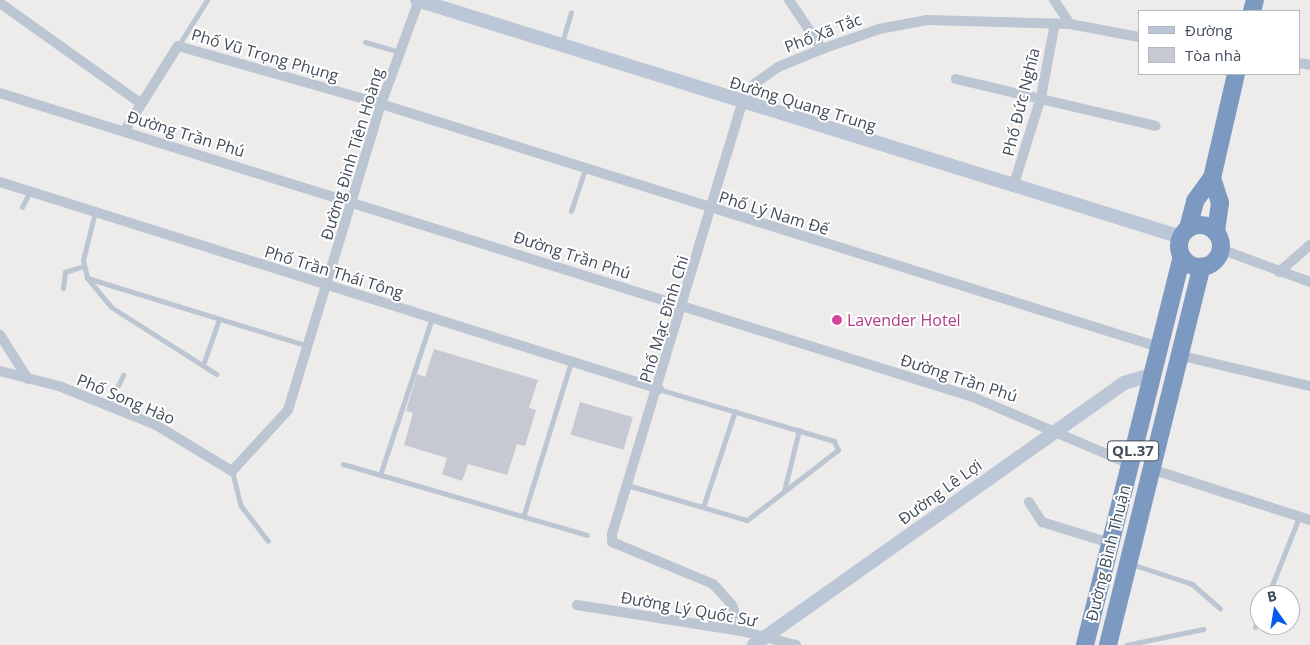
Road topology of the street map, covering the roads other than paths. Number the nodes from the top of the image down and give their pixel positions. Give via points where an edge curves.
1 (207, 0) edge
2 (418, 0) edge
3 (790, 0) edge
4 (1054, 0) edge
5 (0, 3) edge
6 (571, 12) dead end
7 (1055, 23) junction
8 (1070, 24) junction
9 (1138, 36) edge
10 (365, 42) dead end
11 (178, 46) junction
12 (561, 46) junction
13 (822, 49) junction
14 (399, 52) junction
15 (1236, 75) edge
16 (956, 79) dead end
17 (0, 92) edge
18 (1041, 97) junction
19 (138, 102) junction
20 (742, 103) junction
21 (381, 104) junction
22 (1156, 126) dead end
23 (125, 130) junction
24 (585, 169) junction
25 (1212, 178) junction
26 (0, 182) edge
27 (1013, 187) junction
28 (30, 192) junction
29 (353, 202) junction
30 (22, 207) dead end
31 (712, 210) junction
32 (571, 211) dead end
33 (95, 212) junction
34 (1184, 233) junction
35 (1218, 241) junction
36 (1310, 245) edge
37 (1182, 257) junction
38 (84, 266) junction
39 (1202, 266) junction
40 (1279, 272) junction
41 (87, 278) junction
42 (1310, 282) edge
43 (328, 286) junction
44 (63, 288) dead end
45 (684, 307) junction
46 (432, 318) junction
47 (219, 319) junction
48 (0, 335) edge
49 (308, 346) junction
50 (1159, 347) junction
51 (1182, 356) junction
52 (572, 362) junction
53 (203, 365) junction
54 (0, 372) edge
55 (216, 374) dead end
56 (123, 375) dead end
57 (1150, 375) junction
58 (28, 378) junction
59 (1310, 386) edge
60 (659, 389) junction
61 (108, 404) junction
62 (735, 411) junction
63 (800, 430) junction
64 (1057, 430) junction
65 (343, 464) dead end
66 (1130, 464) junction
67 (1151, 469) junction
68 (232, 471) junction
69 (380, 474) junction
70 (627, 485) junction
71 (784, 491) junction
72 (1029, 502) dead end
73 (703, 508) junction
74 (524, 514) junction
75 (1299, 517) junction
76 (1310, 520) edge
77 (587, 535) dead end
78 (268, 541) dead end
79 (1110, 543) junction
80 (1128, 564) junction
81 (1272, 585) edge
82 (577, 606) dead end
83 (1220, 608) dead end
84 (1203, 629) dead end
85 (741, 631) junction
86 (760, 642) edge
87 (789, 644) edge
88 (1085, 645) edge
89 (1108, 645) edge
90 (1126, 645) edge

1 - 11 lane
2 - 12 main road, Đường Quang Trung
2 - 14 street, Đường Đinh Tiên Hoàng
3 - 13 street
4 - 8 street
5 - 19 street
6 - 12 lane
7 - 8 street, Phố Xã Tắc
7 - 13 street, Phố Xã Tắc via 926,20 879,29
7 - 18 street, Phố Đức Nghĩa
8 - 9 street, Phố Xã Tắc
10 - 14 lane
11 - 19 street, Phố Vũ Trọng Phụng
11 - 21 street, Phố Vũ Trọng Phụng
12 - 20 main road, Đường Quang Trung
13 - 20 street, Phố Xã Tắc via 767,73
14 - 21 street, Đường Đinh Tiên Hoàng
15 - 25 highway
16 - 18 street
17 - 23 street, Đường Trần Phú
18 - 22 street
18 - 27 street, Phố Đức Nghĩa
19 - 23 street, Phố Vũ Trọng Phụng
20 - 27 main road, Đường Quang Trung
20 - 31 street, Phố Mạc Đĩnh Chi
21 - 24 street, Phố Lý Nam Đế
21 - 29 street, Đường Đinh Tiên Hoàng
23 - 29 street, Đường Trần Phú
24 - 31 street, Phố Lý Nam Đế
24 - 32 lane
25 - 34 highway via 1195,201
25 - 35 highway via 1220,203
26 - 28 street, Phố Trần Thái Tông
27 - 34 main road, Đường Quang Trung
28 - 30 lane
28 - 33 street, Phố Trần Thái Tông
29 - 43 street, Đường Đinh Tiên Hoàng
29 - 45 street, Đường Trần Phú
31 - 45 street, Phố Mạc Đĩnh Chi
31 - 50 street, Phố Lý Nam Đế
33 - 38 lane
33 - 43 street, Phố Trần Thái Tông
34 - 35 highway via 1206,226
34 - 37 highway
35 - 39 highway via 1214,261
35 - 40 street
36 - 40 street
37 - 39 highway
37 - 50 highway, Đường Bình Thuận / QL.37
38 - 41 lane
38 - 44 lane via 65,272
39 - 51 highway, Đường Bình Thuận / QL.37
40 - 42 street
41 - 47 lane
41 - 53 lane via 111,307
43 - 46 street, Phố Trần Thái Tông
43 - 49 street, Đường Đinh Tiên Hoàng
45 - 60 street, Phố Mạc Đĩnh Chi
45 - 64 street, Đường Trần Phú via 981,400
46 - 52 street, Phố Trần Thái Tông
46 - 69 lane
47 - 49 lane
47 - 53 lane
48 - 58 street
49 - 68 street, Đường Đinh Tiên Hoàng via 288,410
50 - 57 highway, Đường Bình Thuận / QL.37
51 - 59 street
51 - 67 highway, Đường Bình Thuận / QL.37
52 - 60 street, Phố Trần Thái Tông
52 - 74 lane
53 - 55 lane
54 - 58 street, Phố Song Hào
56 - 61 lane
57 - 64 main road, Đường Lê Lợi via 1129,381
57 - 66 highway, Đường Bình Thuận / QL.37
58 - 61 street, Phố Song Hào
60 - 62 lane
60 - 70 street, Phố Mạc Đĩnh Chi
61 - 68 street, Phố Song Hào via 156,425
62 - 63 lane
62 - 73 lane
63 - 71 lane
63 - 71 lane via 834,441 838,450
64 - 66 street, Đường Trần Phú
64 - 86 main road, Đường Lê Lợi
65 - 69 lane
66 - 79 highway, Đường Bình Thuận / QL.37
67 - 75 street
67 - 80 highway, Đường Bình Thuận / QL.37
68 - 78 lane via 241,506
69 - 74 lane
70 - 73 lane
70 - 85 street, Phố Mạc Đĩnh Chi via 612,542 713,584 732,605
71 - 73 lane via 747,520
72 - 79 street via 1042,522
74 - 77 lane
75 - 76 street
75 - 81 lane
79 - 88 highway, Đường Bình Thuận / QL.37
80 - 83 lane via 1192,584
80 - 89 highway, Đường Bình Thuận / QL.37
82 - 85 street, Đường Lý Quốc Sư
84 - 90 lane
85 - 86 street, Đường Lý Quốc Sư
86 - 87 street, Đường Lý Quốc Sư

